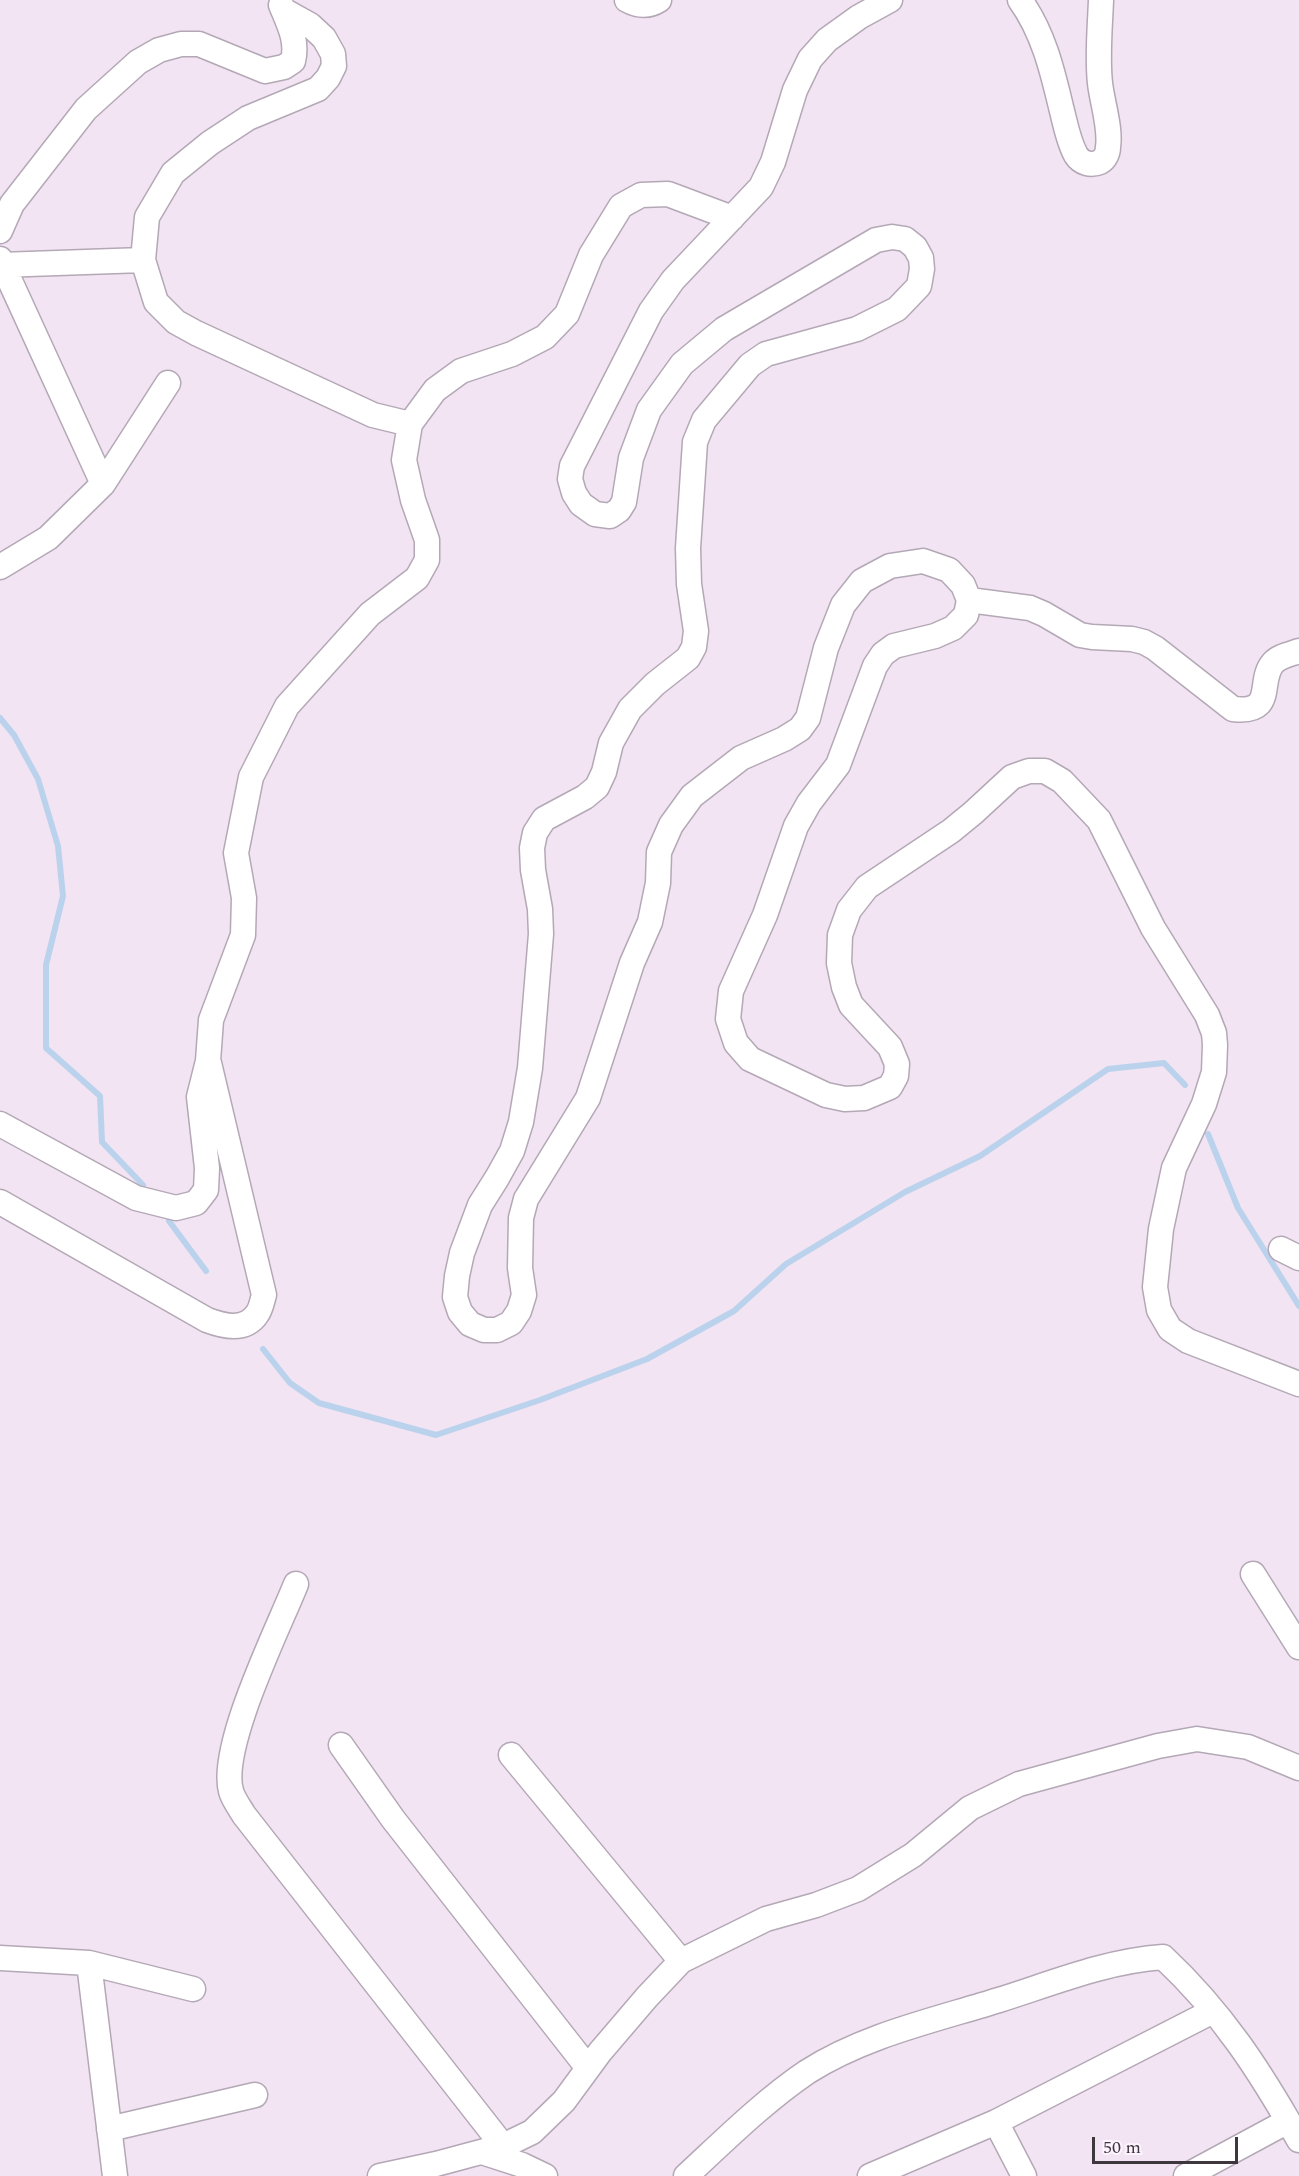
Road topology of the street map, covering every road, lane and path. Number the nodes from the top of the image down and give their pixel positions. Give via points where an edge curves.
1 (627, 0) edge
2 (659, 0) edge
3 (890, 0) edge
4 (1020, 0) edge
5 (1101, 0) edge
6 (281, 5) edge
7 (732, 218) junction
8 (0, 231) edge
9 (143, 260) junction
10 (0, 263) edge
11 (168, 383) dead end
12 (410, 424) junction
13 (103, 484) junction
14 (0, 567) edge
15 (969, 600) junction
16 (1299, 651) edge
17 (208, 1061) junction
18 (0, 1124) edge
19 (0, 1202) edge
20 (1299, 1384) edge
21 (1253, 1574) dead end
22 (296, 1584) dead end
23 (1299, 1647) edge
24 (341, 1745) dead end
25 (511, 1755) dead end
26 (1299, 1768) edge
27 (0, 1959) edge
28 (681, 1961) junction
29 (89, 1963) junction
30 (193, 1989) dead end
31 (1213, 2011) junction
32 (588, 2068) junction
33 (255, 2095) dead end
34 (996, 2122) junction
35 (109, 2129) junction
36 (1293, 2131) edge
37 (493, 2149) junction
38 (115, 2176) edge
39 (380, 2176) edge
40 (545, 2176) edge
41 (686, 2176) edge
42 (870, 2176) edge
43 (1024, 2176) edge
44 (1186, 2176) edge

1 - 2 street via 648,5
3 - 7 street via 827,40 810,59 761,187
4 - 5 street via 1040,34 1071,143 1084,163 1093,164 1107,154 1109,143 1099,81
6 - 8 street via 294,37 293,61 265,71 200,44 181,44 138,62 86,109 12,204
6 - 9 street via 324,38 333,54 334,66 328,78 318,89 248,118 172,173 147,217
7 - 12 street via 668,194 641,195 621,206 591,255 567,314 545,337 512,354 461,371 435,390
7 - 15 street via 673,280 651,311 572,466 574,493 595,514 610,516 619,510 624,502 631,458 649,410 682,364 724,329 876,240 905,239 915,248 921,258 919,286 897,309 857,329 766,354 750,365 704,420 695,441 687,548 696,631 694,647 688,658 630,708 611,743 597,786 544,819 535,833 532,848 542,934 530,1068 512,1151 480,1204 462,1252 455,1297 470,1324 497,1330 511,1323 519,1311 524,1295 521,1218 526,1199 588,1098 632,963 650,922 659,852 671,825 692,796 741,758 800,729 808,718 843,605 862,581 890,566 922,561 949,570 963,585
9 - 10 street
9 - 12 street via 156,302 176,322 373,415
10 - 13 street
11 - 13 street
12 - 17 street via 404,460 427,540 427,560 417,578 370,614 287,706 251,777 236,853 244,898 243,935 211,1020
13 - 14 street via 48,538
15 - 16 street via 1030,608 1080,634 1144,642 1233,709 1243,710 1260,702 1274,661
15 - 20 street via 966,615 952,628 894,646 875,666 838,765 796,826 765,915 730,991 728,1019 736,1043 750,1059 826,1095 864,1098 890,1087 897,1064 890,1047 852,1005 844,987 839,963 840,935 849,910 867,886 951,831 1012,777 1029,771 1045,771 1054,776 1099,820 1153,928 1208,1015 1214,1033 1214,1072 1204,1104 1174,1168 1161,1229 1155,1287 1159,1310 1170,1329 1188,1341
17 - 18 street via 199,1097 206,1190 196,1203 176,1208 136,1198
17 - 19 street via 264,1295 257,1315 227,1328 207,1320
21 - 23 street
22 - 37 street via 242,1717 229,1763 231,1792 244,1815
24 - 32 street via 393,1819
25 - 28 street
26 - 28 street via 1248,1748 1197,1739 1019,1784 970,1808 914,1855 858,1889 766,1918
27 - 29 street
28 - 32 street
29 - 30 street
29 - 35 street
31 - 34 street
31 - 36 street via 1235,2037
31 - 41 street via 1163,1957 1117,1963 909,2027 853,2048 809,2071
32 - 37 street via 564,2101 532,2132
33 - 35 street
34 - 42 street
34 - 43 street
35 - 38 street
36 - 44 street
37 - 39 street
37 - 40 street

